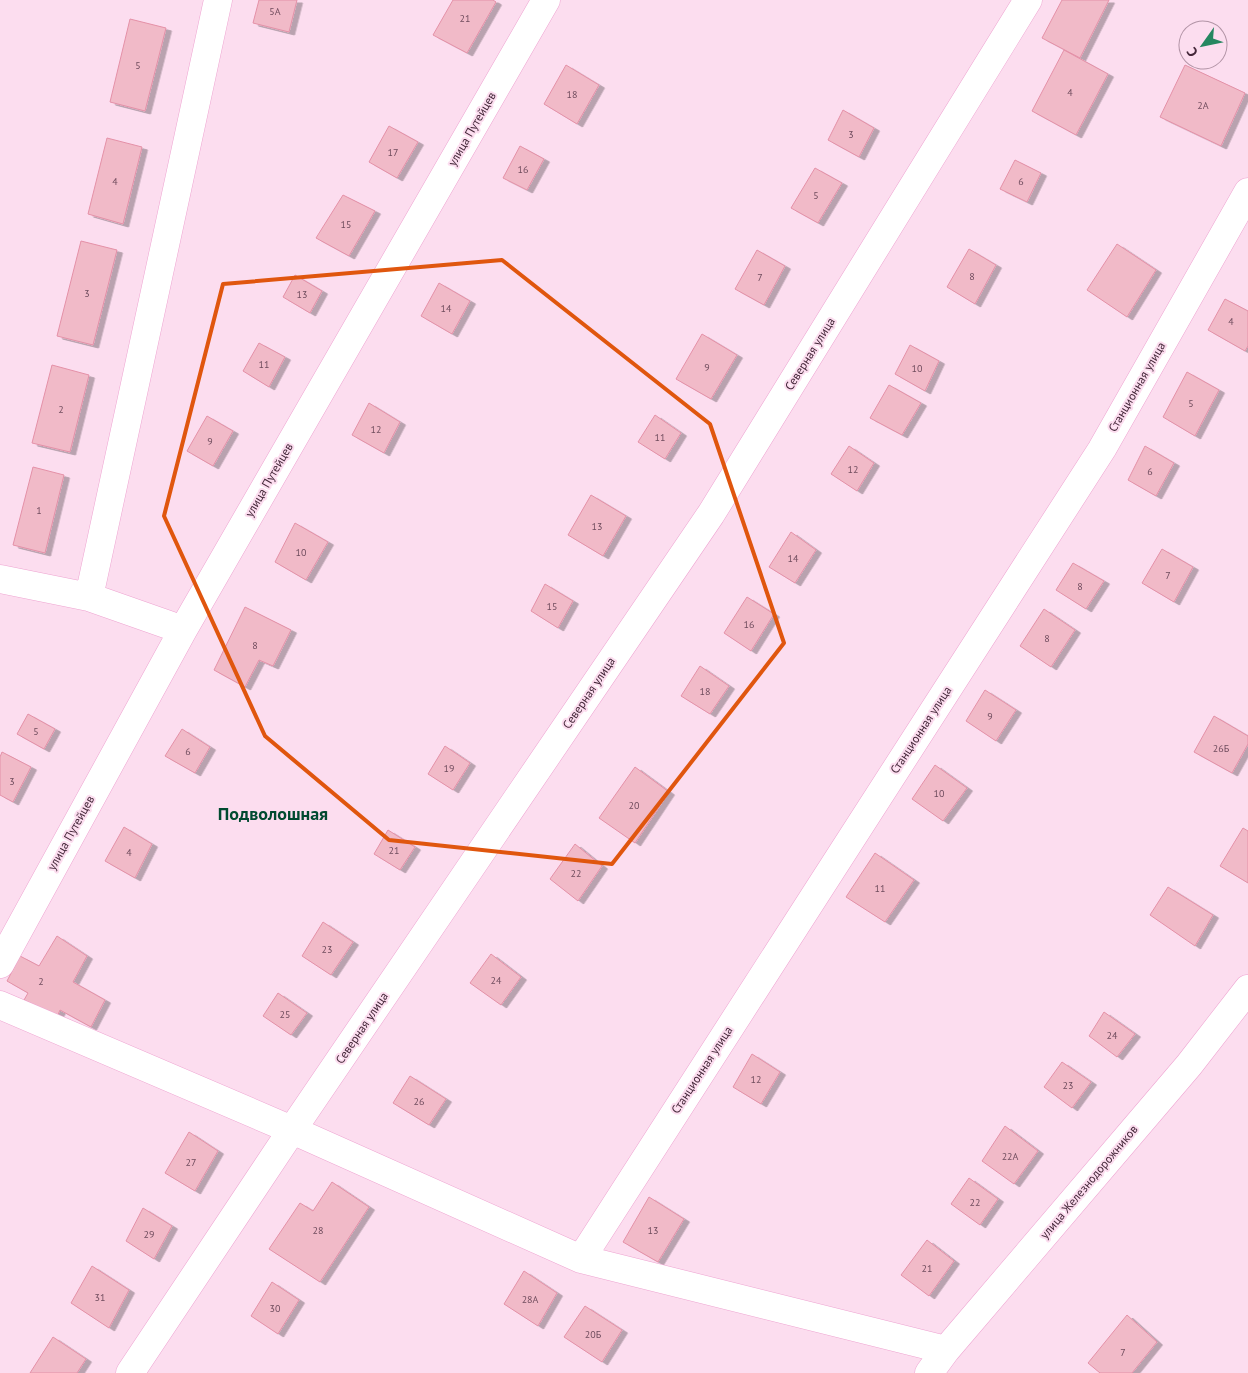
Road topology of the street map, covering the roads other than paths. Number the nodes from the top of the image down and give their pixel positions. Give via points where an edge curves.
1 (218, 0) edge
2 (546, 0) edge
3 (1028, 0) edge
4 (1248, 192) edge
5 (0, 579) edge
6 (89, 597) junction
7 (183, 630) junction
8 (0, 964) edge
9 (1248, 989) edge
10 (0, 1005) edge
11 (292, 1130) junction
12 (581, 1259) junction
13 (946, 1350) junction
14 (130, 1373) edge
15 (929, 1373) edge

1 - 6 street
2 - 7 street, улица Путейцев
3 - 11 street, Северная улица via 711,514
4 - 12 street, Станционная улица via 1102,449
5 - 6 street
6 - 7 street
7 - 8 street, улица Путейцев
9 - 13 street, улица Железнодорожников via 1189,1065
10 - 11 street
11 - 12 street
11 - 14 street, Северная улица
12 - 13 street
13 - 15 street, улица Железнодорожников

